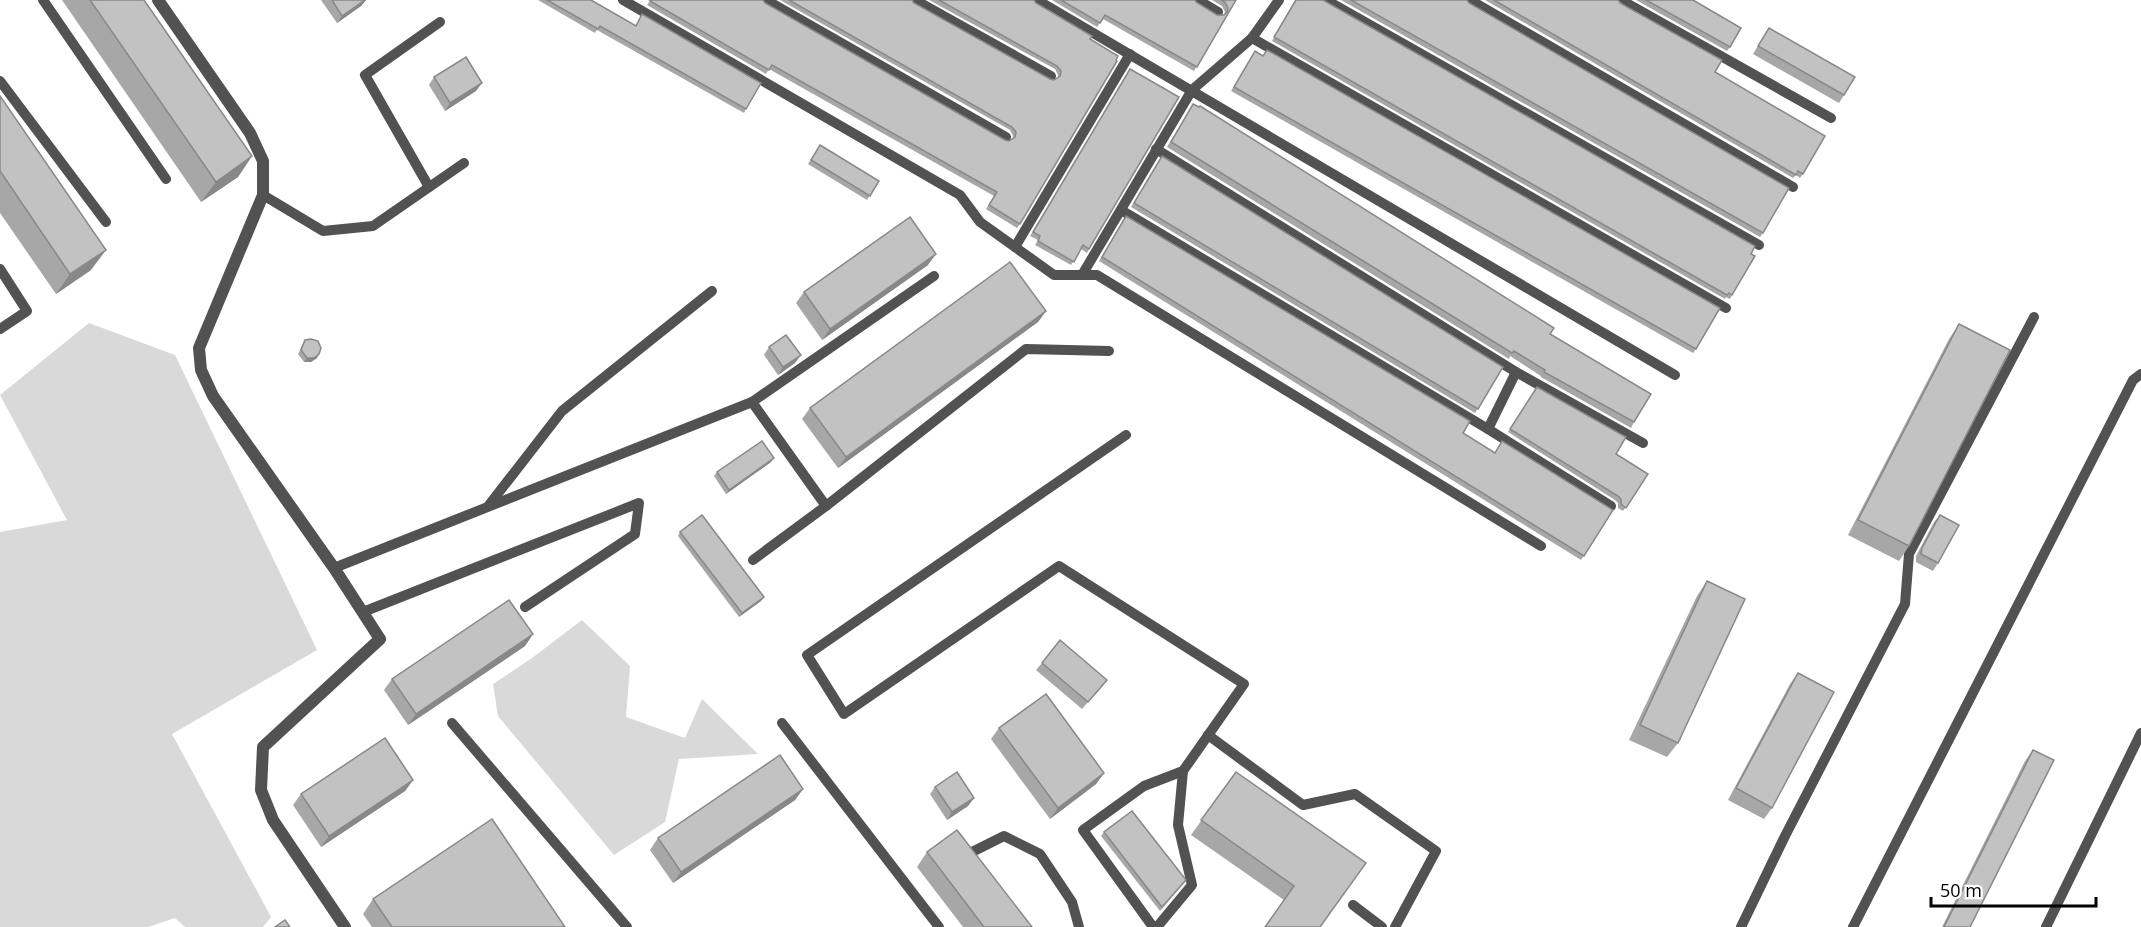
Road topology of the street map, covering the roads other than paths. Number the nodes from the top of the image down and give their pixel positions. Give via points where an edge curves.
1 (43, 0) edge
2 (158, 0) edge
3 (623, 0) edge
4 (766, 0) edge
5 (915, 0) edge
6 (1037, 0) edge
7 (1198, 0) edge
8 (1279, 0) edge
9 (1326, 0) edge
10 (1470, 0) edge
11 (1621, 0) edge
12 (1218, 12) edge
13 (440, 22) dead end
14 (1252, 38) junction
15 (1130, 54) junction
16 (1051, 76) dead end
17 (0, 81) edge
18 (1192, 90) junction
19 (1831, 118) dead end
20 (1006, 137) dead end
21 (1156, 149) junction
22 (464, 163) dead end
23 (166, 179) dead end
24 (429, 187) junction
25 (1793, 187) dead end
26 (263, 195) junction
27 (1121, 210) junction
28 (106, 222) dead end
29 (1760, 245) dead end
30 (1015, 247) junction
31 (0, 269) edge
32 (1082, 275) junction
33 (934, 276) dead end
34 (712, 291) dead end
35 (1726, 308) dead end
36 (2034, 317) dead end
37 (0, 328) edge
38 (1109, 351) dead end
39 (1515, 372) junction
40 (2141, 374) edge
41 (1675, 375) dead end
42 (752, 402) junction
43 (1488, 429) junction
44 (1126, 435) dead end
45 (1643, 443) dead end
46 (826, 506) junction
47 (1611, 506) edge
48 (488, 507) junction
49 (1541, 546) dead end
50 (753, 560) dead end
51 (334, 568) junction
52 (525, 607) dead end
53 (363, 612) junction
54 (452, 723) dead end
55 (782, 723) dead end
56 (2141, 733) edge
57 (1208, 735) junction
58 (1182, 771) junction
59 (972, 852) edge
60 (1353, 905) edge
61 (345, 927) edge
62 (627, 927) edge
63 (939, 927) edge
64 (1080, 927) edge
65 (1155, 927) edge
66 (1382, 927) edge
67 (1395, 927) edge
68 (1741, 927) edge
69 (1853, 927) edge
70 (2046, 927) edge

1 - 23 lane
2 - 26 street via 250,133 263,161
3 - 30 lane via 960,195 980,222
4 - 20 lane
5 - 16 lane
6 - 15 lane
7 - 12 lane
8 - 14 lane
9 - 29 lane
10 - 25 lane
11 - 19 lane
13 - 24 lane via 365,75
14 - 18 lane
14 - 35 lane
15 - 18 lane
15 - 30 lane
17 - 28 lane
18 - 21 lane
18 - 41 lane
21 - 27 lane
21 - 39 lane
22 - 24 lane
24 - 26 lane via 373,226 323,231
26 - 51 street via 199,348 201,370 213,396
27 - 32 lane
27 - 43 lane
30 - 32 lane via 1054,275
31 - 37 lane via 27,311
32 - 49 lane via 1097,274
33 - 42 lane
34 - 48 lane via 562,411
36 - 68 lane via 1909,554 1905,604
38 - 46 lane via 1026,349
39 - 43 lane
39 - 45 lane
40 - 69 lane via 2127,390
42 - 46 lane
42 - 48 lane
43 - 47 lane
44 - 57 lane via 807,656 844,714 1059,566 1245,684
46 - 50 lane
48 - 51 lane
51 - 53 street
52 - 53 lane via 635,534 639,503
53 - 61 street via 380,639 263,747 261,790 273,820
54 - 62 lane
55 - 63 lane
56 - 70 lane
57 - 58 lane
57 - 67 lane via 1303,805 1355,794 1436,851
58 - 65 lane via 1178,825 1192,885
58 - 65 lane via 1143,786 1083,830
59 - 64 lane via 1004,836 1040,854 1072,902
60 - 66 lane

